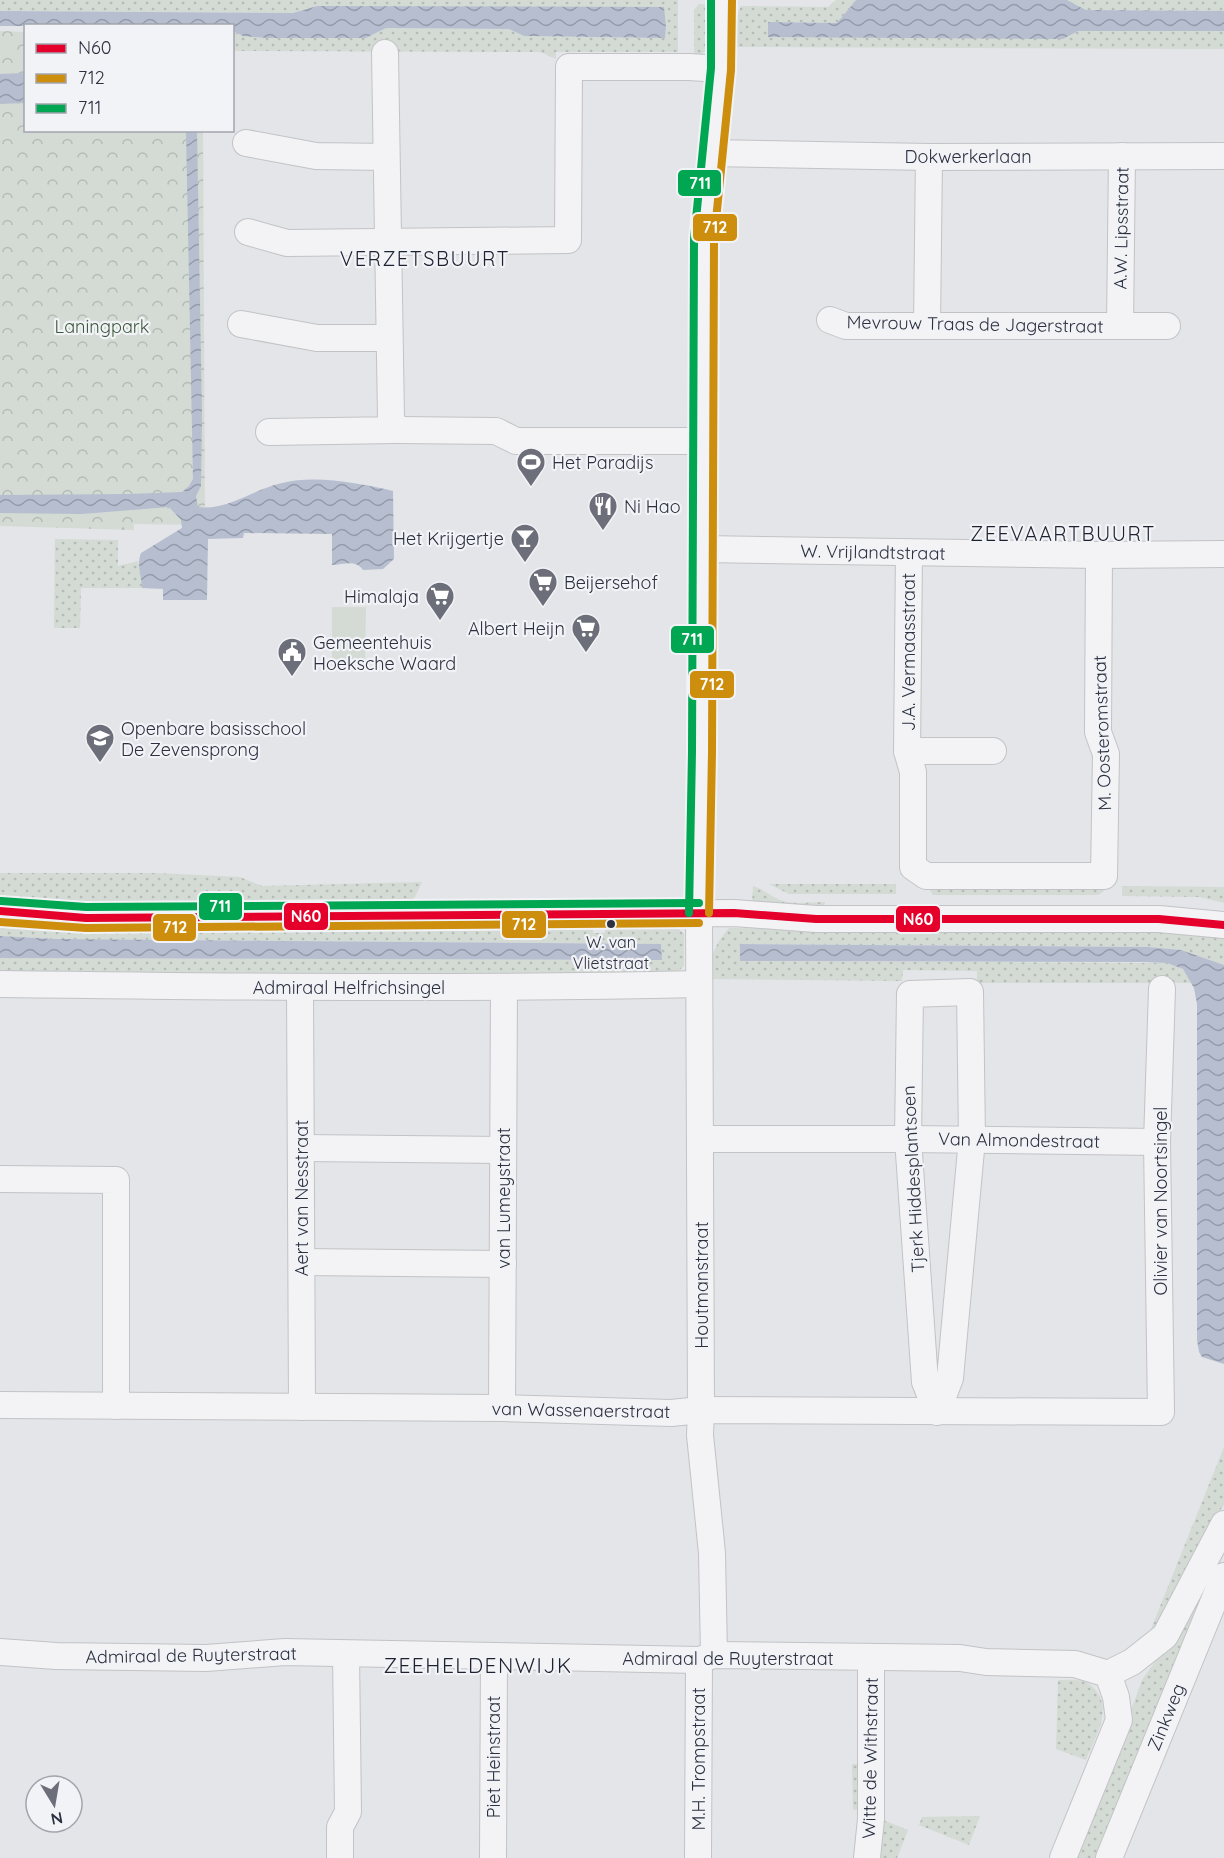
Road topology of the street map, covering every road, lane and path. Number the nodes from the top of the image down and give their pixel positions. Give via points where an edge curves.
1 (722, 0) edge
2 (385, 53) dead end
3 (721, 69) junction
4 (246, 143) dead end
5 (712, 153) junction
6 (1122, 156) junction
7 (1224, 156) edge
8 (386, 157) junction
9 (929, 157) junction
10 (248, 232) dead end
11 (388, 243) junction
12 (830, 320) dead end
13 (241, 324) dead end
14 (927, 326) junction
15 (1120, 326) junction
16 (1167, 326) dead end
17 (388, 338) junction
18 (396, 430) junction
19 (268, 432) dead end
20 (703, 441) junction
21 (703, 549) junction
22 (909, 553) junction
23 (1224, 554) edge
24 (1099, 555) junction
25 (907, 751) junction
26 (993, 751) dead end
27 (913, 867) joint
28 (0, 911) edge
29 (699, 914) junction
30 (1224, 925) edge
31 (0, 984) edge
32 (699, 984) junction
33 (504, 987) junction
34 (300, 988) junction
35 (1162, 989) dead end
36 (701, 1139) junction
37 (908, 1139) junction
38 (972, 1139) junction
39 (1157, 1142) junction
40 (301, 1148) junction
41 (503, 1150) junction
42 (0, 1179) edge
43 (302, 1262) junction
44 (503, 1264) junction
45 (0, 1405) edge
46 (116, 1406) junction
47 (302, 1407) junction
48 (502, 1408) junction
49 (701, 1410) junction
50 (937, 1412) junction
51 (1161, 1412) joint
52 (1224, 1524) edge
53 (1224, 1576) edge
54 (0, 1652) edge
55 (346, 1654) junction
56 (494, 1657) junction
57 (871, 1657) junction
58 (706, 1658) junction
59 (1108, 1674) junction
60 (340, 1858) edge
61 (493, 1858) edge
62 (698, 1858) edge
63 (867, 1858) edge
64 (1063, 1858) edge
65 (1109, 1858) edge

1 - 3 street, Houtmanstraat
2 - 8 street
3 - 5 street, Houtmanstraat
3 - 11 street via 569,67 568,240
4 - 8 street via 316,156
5 - 9 street, Dokwerkerlaan
5 - 20 street, Houtmanstraat via 704,239
6 - 7 street, Dokwerkerlaan
6 - 9 street, Dokwerkerlaan
6 - 15 street, A.W. Lipsstraat
8 - 11 street
9 - 14 street
10 - 11 street via 287,243
11 - 17 street
12 - 14 street, Mevrouw Traas de Jagerstraat via 846,326
13 - 17 street via 317,338
14 - 15 street, Mevrouw Traas de Jagerstraat
15 - 16 street
17 - 18 street via 391,418
18 - 19 street
18 - 20 street via 496,431 516,441
20 - 21 street, Houtmanstraat
21 - 22 street, W. Vrijlandtstraat
21 - 29 street, Houtmanstraat
22 - 24 street, W. Vrijlandtstraat
22 - 25 street, J.A. Vermaasstraat
23 - 24 street, W. Vrijlandtstraat
24 - 27 street, M. Oosteromstraat via 1098,732 1106,754 1104,876 926,876
25 - 26 street, J.A. Vermaasstraat
25 - 27 street, J.A. Vermaasstraat via 914,772
28 - 29 street via 86,918
29 - 30 street via 816,920 1159,919
29 - 32 street, Houtmanstraat
31 - 34 street, Admiraal Helfrichsingel
32 - 33 street, Admiraal Helfrichsingel
32 - 36 street, Houtmanstraat
33 - 34 street, Admiraal Helfrichsingel
33 - 41 street, van Lumeystraat
34 - 40 street, Aert van Nesstraat
35 - 39 street, Olivier van Noortsingel
36 - 37 street, Van Almondestraat
36 - 49 street, Houtmanstraat
37 - 38 street, Van Almondestraat
37 - 38 street, Tjerk Hiddesplantsoen via 910,994 970,992
37 - 50 street, Tjerk Hiddesplantsoen via 925,1382
38 - 39 street, Van Almondestraat
38 - 50 street, Tjerk Hiddesplantsoen via 950,1377
39 - 51 street, Olivier van Noortsingel
40 - 41 street
40 - 43 street, Aert van Nesstraat
41 - 44 street, van Lumeystraat
42 - 46 street via 116,1180
43 - 44 street
43 - 47 street, Aert van Nesstraat
44 - 48 street, van Lumeystraat
45 - 46 street, van Wassenaerstraat
46 - 47 street, van Wassenaerstraat
47 - 48 street, van Wassenaerstraat
48 - 49 street, van Wassenaerstraat via 671,1413
49 - 50 street, van Wassenaerstraat
49 - 58 street, Houtmanstraat via 712,1553
50 - 51 street, van Wassenaerstraat
52 - 59 street via 1165,1636 1132,1662
53 - 65 street, Zinkweg
54 - 55 street, Admiraal de Ruyterstraat via 206,1658 285,1652
55 - 56 street, Admiraal de Ruyterstraat
55 - 60 street via 348,1812 340,1827
56 - 58 street, Admiraal de Ruyterstraat
56 - 61 street, Piet Heinstraat
57 - 58 street, Admiraal de Ruyterstraat
57 - 59 street, Admiraal de Ruyterstraat via 1075,1664
57 - 63 street, Witte de Withstraat via 871,1819
58 - 62 street, M.H. Trompstraat
59 - 64 street via 1119,1720

